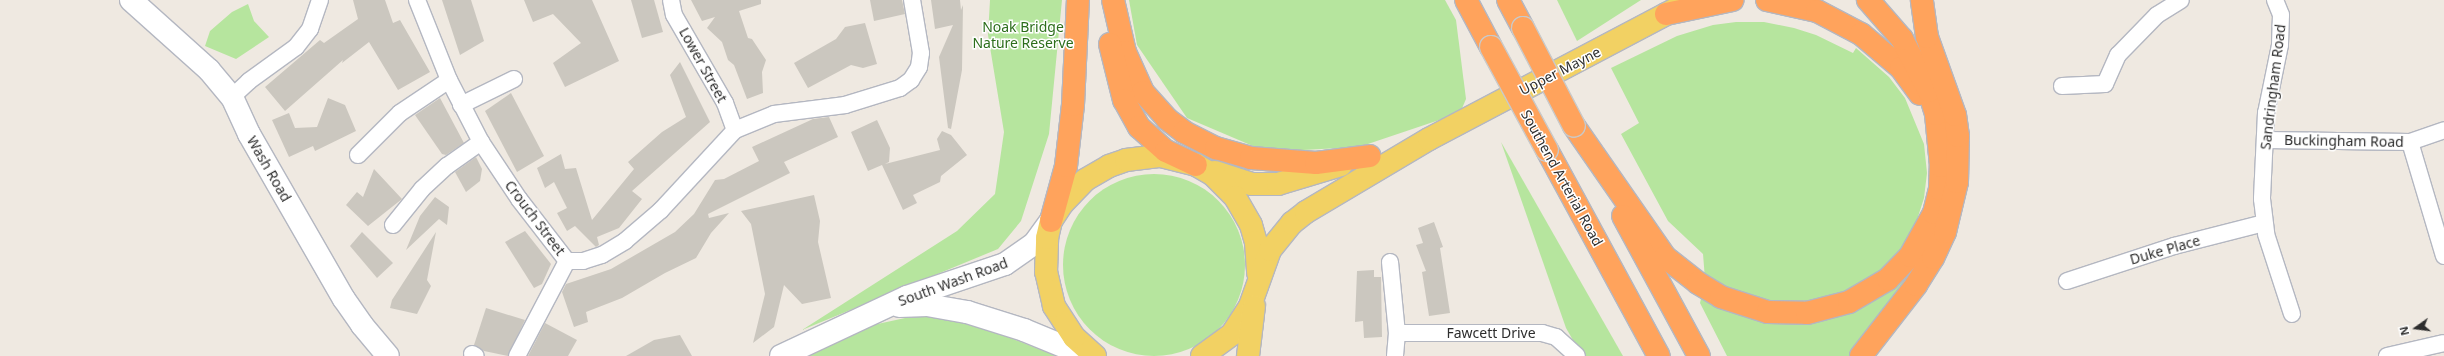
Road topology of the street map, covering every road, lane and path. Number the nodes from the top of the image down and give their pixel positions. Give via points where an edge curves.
1 (131, 0) edge
2 (320, 0) edge
3 (417, 0) edge
4 (671, 0) edge
5 (912, 0) edge
6 (1078, 0) edge
7 (1102, 0) edge
8 (1113, 0) edge
9 (1462, 0) edge
10 (1466, 0) edge
11 (1508, 0) edge
12 (1691, 0) edge
13 (1733, 0) edge
14 (1767, 0) edge
15 (1868, 0) edge
16 (1922, 0) edge
17 (2182, 0) edge
18 (2275, 0) edge
19 (1661, 12) edge
20 (1488, 42) junction
21 (514, 79) dead end
22 (449, 80) junction
23 (2062, 86) dead end
24 (232, 97) junction
25 (461, 105) junction
26 (1574, 126) junction
27 (735, 130) junction
28 (2444, 130) edge
29 (1429, 139) junction
30 (2266, 140) junction
31 (481, 142) junction
32 (2410, 142) junction
33 (1941, 149) junction
34 (358, 155) dead end
35 (1370, 156) junction
36 (1196, 165) junction
37 (1051, 221) junction
38 (2264, 223) junction
39 (393, 225) dead end
40 (2444, 256) edge
41 (567, 261) junction
42 (1390, 262) dead end
43 (2067, 281) dead end
44 (1256, 292) junction
45 (887, 308) junction
46 (2292, 314) dead end
47 (1397, 333) junction
48 (2444, 343) edge
49 (388, 356) edge
50 (517, 356) edge
51 (781, 356) edge
52 (1087, 356) edge
53 (1095, 356) edge
54 (1202, 356) edge
55 (1248, 356) edge
56 (1395, 356) edge
57 (1577, 356) edge
58 (1659, 356) edge
59 (1699, 356) edge
60 (1861, 356) edge
61 (2387, 356) edge

1 - 24 street, Wash Road via 209,70
2 - 24 street via 310,29 296,47 248,81
3 - 22 street, Crouch Street
4 - 27 street, Lower Street via 674,15 725,103
5 - 27 street via 921,53 919,67 911,80 900,88 845,105 774,114
6 - 37 highway via 1066,166
7 - 36 highway via 1120,85 1130,113 1152,141 1166,151
8 - 35 highway via 1125,52 1144,92 1167,119 1184,132 1216,148 1258,159 1316,163
9 - 20 highway
10 - 20 highway, Southend Arterial Road
11 - 26 highway, bridge
12 - 19 main road, Upper Mayne
13 - 19 highway
14 - 33 highway via 1794,4 1837,20 1885,53 1916,86 1928,109
15 - 33 highway via 1895,29 1917,65 1936,114
16 - 60 highway via 1927,37 1954,115 1958,143 1957,182 1945,232 1933,258
17 - 23 street via 2157,15 2118,56 2105,84
18 - 30 street, Sandringham Road via 2281,15 2280,45 2266,113
19 - 29 main road, Upper Mayne
20 - 58 highway, Southend Arterial Road, bridge
21 - 25 street
22 - 25 street, Crouch Street
22 - 34 street via 388,123
24 - 49 street, Wash Road via 249,134 344,299
25 - 31 street, Crouch Street
26 - 33 highway via 1665,257 1721,297 1768,312 1807,313 1849,302 1888,279 1918,244 1934,213 1940,190
26 - 59 highway
27 - 41 street, Crouch Street via 661,210 625,241 602,255 583,261
28 - 32 street, Buckingham Road
29 - 35 main road, Upper Mayne
29 - 44 main road, Upper Mayne via 1306,212 1292,223 1270,250
30 - 32 street, Buckingham Road
30 - 38 street, Sandringham Road via 2262,200
31 - 39 street via 447,166 422,189
31 - 41 street, Crouch Street via 519,199
32 - 40 street
35 - 36 main road, Upper Mayne via 1278,184 1251,184
36 - 37 main road, Upper Mayne via 1161,156 1137,158 1110,166 1085,180 1062,204
36 - 44 main road via 1226,186 1249,220 1256,242
37 - 45 street, South Wash Road via 1034,244 1005,264 936,286
37 - 53 main road via 1045,257 1054,306 1074,337
38 - 43 street, Duke Place via 2174,246
38 - 46 street, Sandringham Road
41 - 50 street
42 - 47 street
44 - 54 main road via 1232,334
44 - 55 main road
45 - 51 street, South Wash Road
45 - 52 street, South Wash Road via 927,305 967,312 1005,323
47 - 56 street
47 - 57 street, Fawcett Drive via 1542,333 1556,337
48 - 61 street

